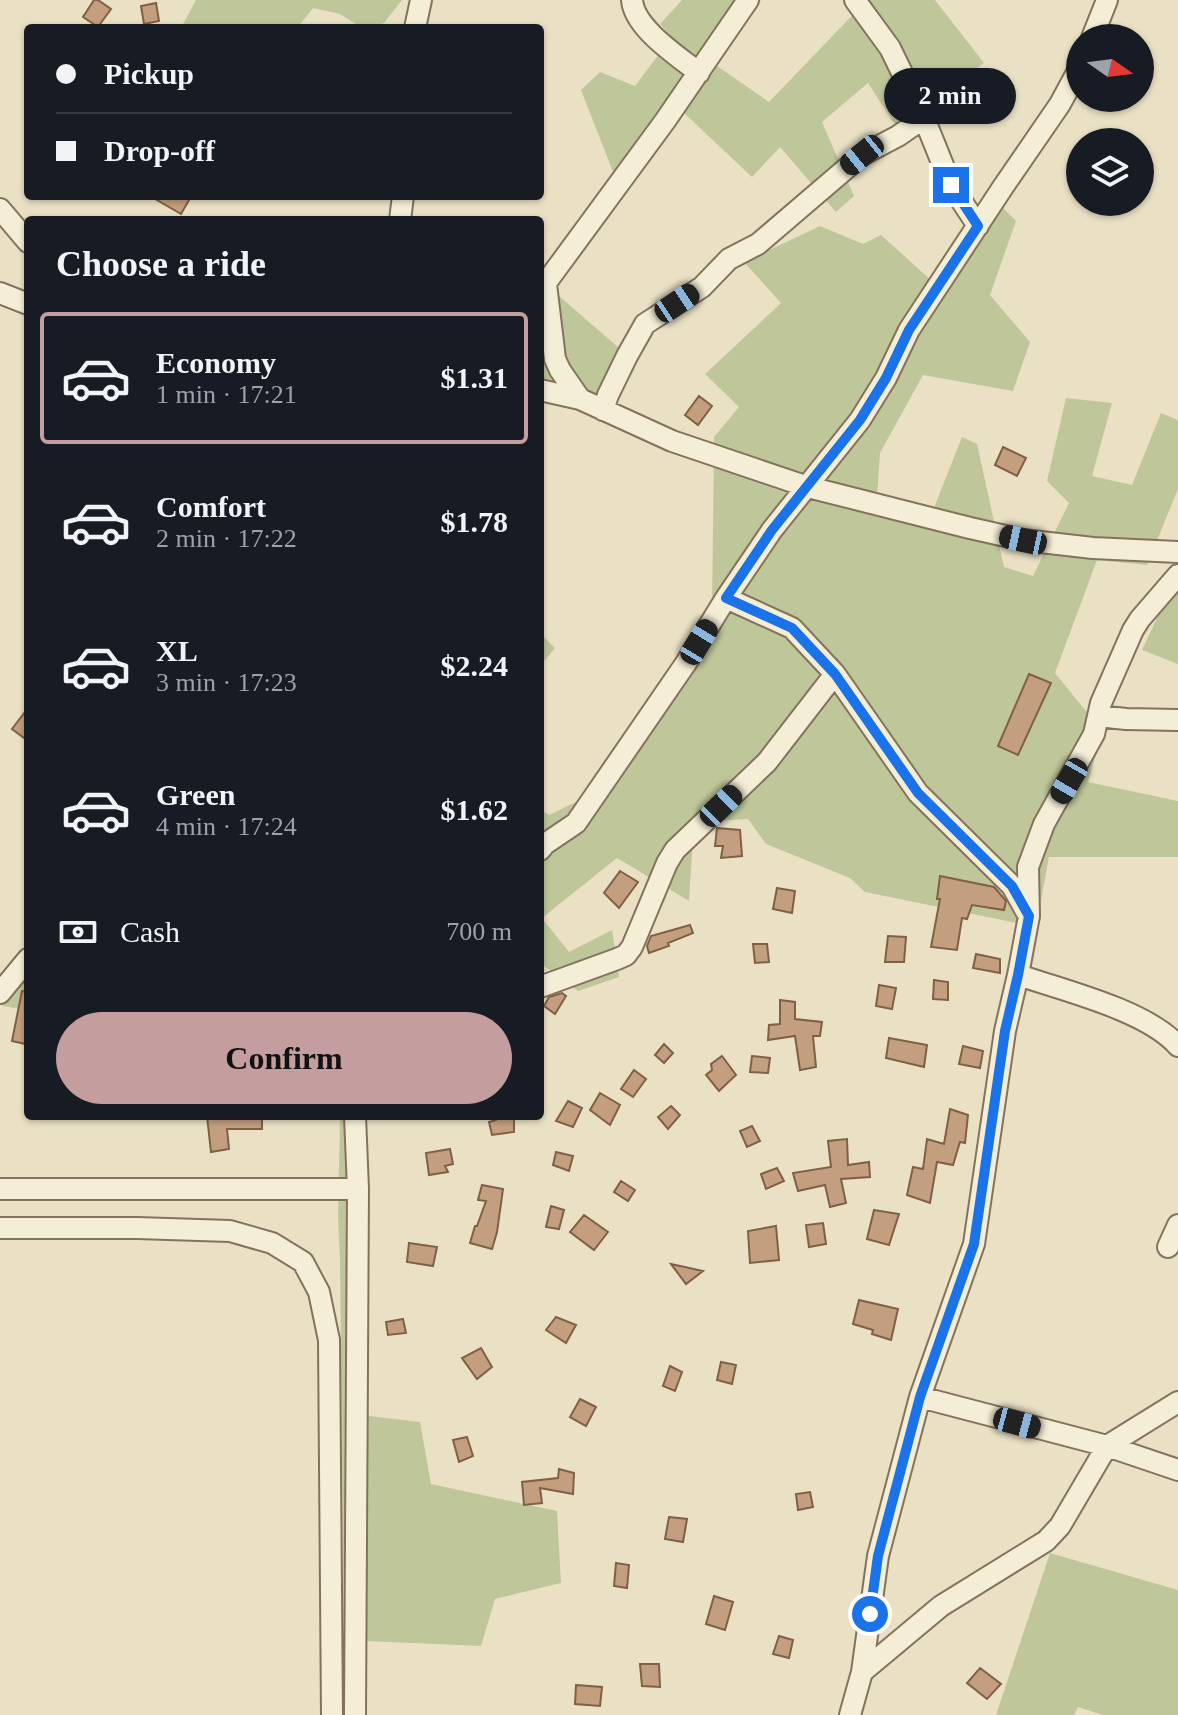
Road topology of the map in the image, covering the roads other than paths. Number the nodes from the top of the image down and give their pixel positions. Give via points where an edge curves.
1 (421, 0) edge
2 (632, 0) edge
3 (748, 0) edge
4 (855, 0) edge
5 (1107, 0) edge
6 (416, 24) edge
7 (1098, 24) edge
8 (699, 73) junction
9 (1066, 93) edge
10 (924, 118) junction
11 (0, 209) edge
12 (978, 226) junction
13 (24, 237) edge
14 (544, 287) edge
15 (0, 293) edge
16 (544, 294) edge
17 (24, 302) edge
18 (544, 391) edge
19 (580, 399) junction
20 (603, 410) junction
21 (808, 487) junction
22 (1178, 552) edge
23 (1178, 575) edge
24 (726, 598) junction
25 (835, 674) junction
26 (1098, 716) junction
27 (1178, 720) edge
28 (544, 845) edge
29 (1029, 916) junction
30 (24, 964) edge
31 (1018, 975) junction
32 (544, 986) edge
33 (0, 993) edge
34 (1178, 1046) edge
35 (357, 1120) edge
36 (0, 1189) edge
37 (358, 1189) junction
38 (1178, 1225) edge
39 (0, 1228) edge
40 (1168, 1247) dead end
41 (920, 1397) junction
42 (1178, 1402) edge
43 (1107, 1446) junction
44 (1178, 1470) edge
45 (862, 1672) junction
46 (332, 1715) edge
47 (355, 1715) edge
48 (850, 1715) edge

1 - 6 street
2 - 8 street via 648,31
3 - 8 street
4 - 10 street via 890,48
5 - 7 street
8 - 14 street
9 - 12 street
10 - 12 street via 951,185
10 - 20 street via 862,155 758,244 729,259 702,287 645,324
11 - 13 street
12 - 21 street via 909,330 860,420
15 - 17 street
16 - 19 street via 555,359
18 - 19 street
19 - 20 street
20 - 21 street via 672,441
21 - 22 street via 1023,540
21 - 24 street
23 - 26 street via 1133,630
24 - 25 street via 792,628
24 - 28 street via 576,823
25 - 29 street via 918,793 1012,886
25 - 32 street via 767,762 675,850 626,955
26 - 27 street
26 - 29 street via 1028,867
29 - 31 street
30 - 33 street
31 - 34 street via 1131,1013
31 - 41 street via 1003,1040 974,1244
35 - 37 street
36 - 37 street
37 - 47 street
38 - 40 street
39 - 46 street via 230,1231 272,1243 303,1262 319,1292 329,1340
41 - 43 street
41 - 45 street via 878,1556
42 - 43 street
43 - 44 street
43 - 45 street via 1046,1541 941,1606
45 - 48 street

